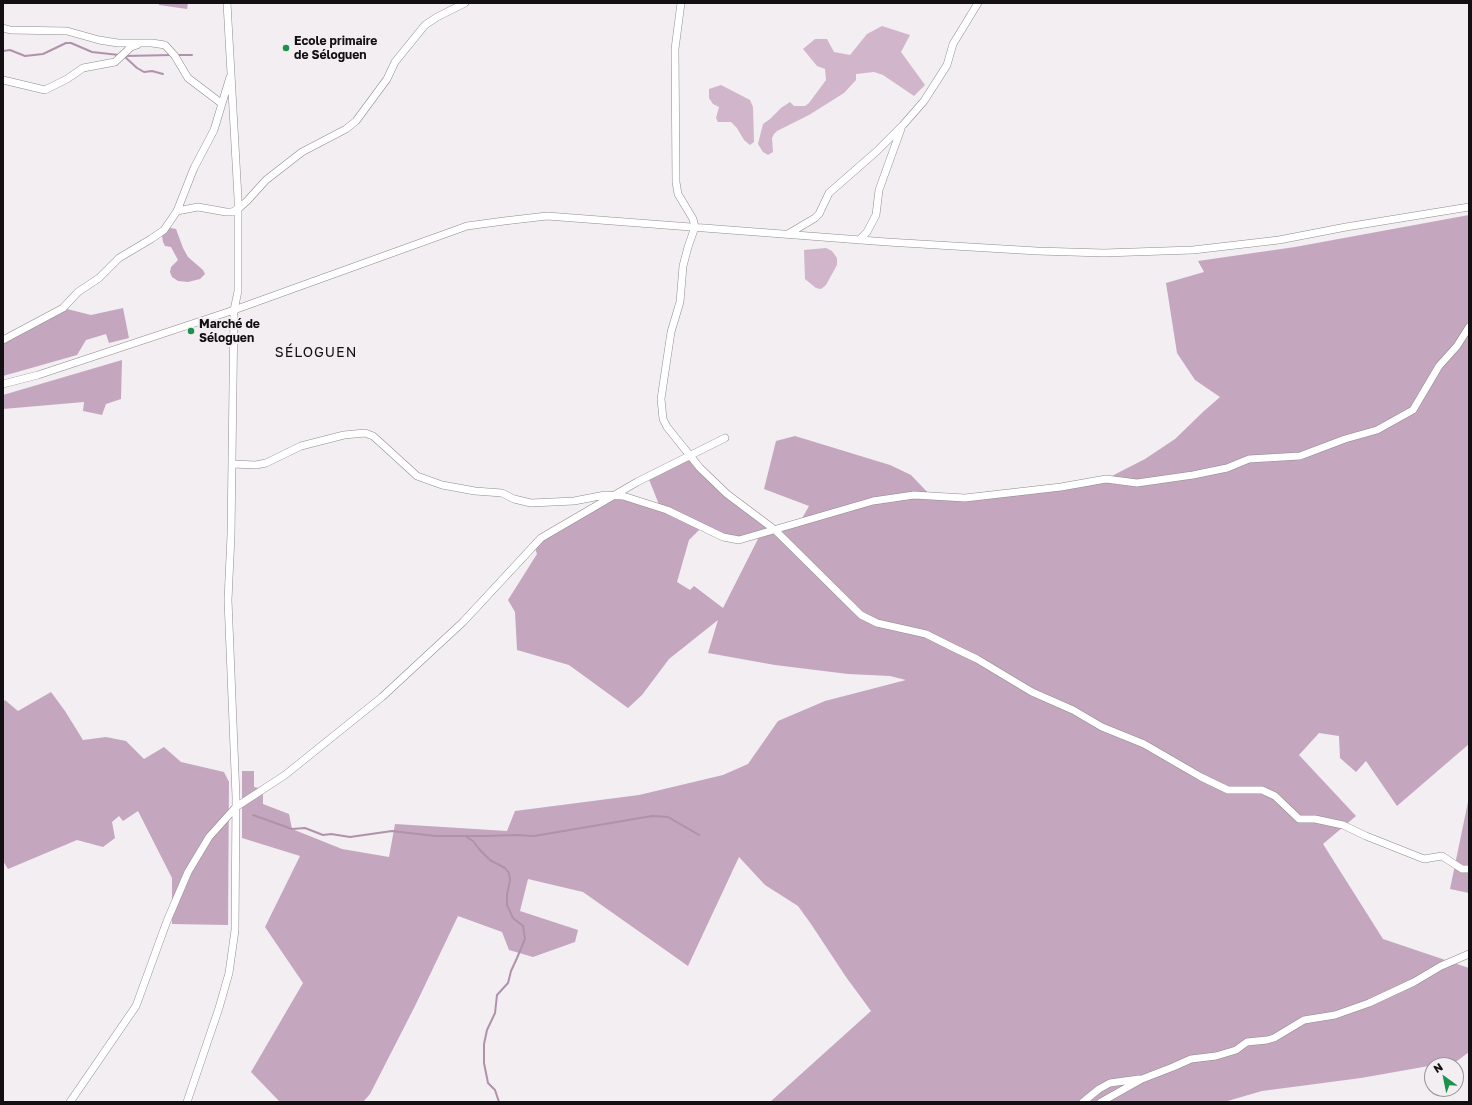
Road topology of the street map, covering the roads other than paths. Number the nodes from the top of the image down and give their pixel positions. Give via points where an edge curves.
1 (227, 3) edge
2 (465, 3) edge
3 (681, 3) edge
4 (978, 3) edge
5 (3, 28) edge
6 (141, 43) junction
7 (231, 73) junction
8 (3, 80) edge
9 (221, 102) junction
10 (903, 126) junction
11 (1469, 207) edge
12 (238, 209) junction
13 (178, 211) junction
14 (695, 227) junction
15 (788, 234) junction
16 (859, 240) junction
17 (234, 310) junction
18 (1469, 327) edge
19 (3, 340) edge
20 (3, 384) edge
21 (725, 438) dead end
22 (690, 455) junction
23 (232, 464) junction
24 (615, 496) junction
25 (775, 530) junction
26 (236, 807) junction
27 (1469, 869) edge
28 (1469, 954) edge
29 (1142, 1079) junction
30 (70, 1102) edge
31 (187, 1102) edge
32 (1083, 1102) edge
33 (1101, 1102) edge

1 - 7 street
2 - 12 street via 438,17 421,30 394,62 387,79 356,121 302,152 266,180
3 - 14 street via 675,49 676,182 678,194
4 - 10 street via 953,44 937,81
5 - 6 street via 67,31 99,40
6 - 8 street via 130,47 115,62 83,68 45,90
6 - 9 street via 165,45 188,78
7 - 9 street
7 - 12 street
9 - 13 street via 214,130 194,168
10 - 15 street via 829,193 816,218
10 - 16 street via 879,190 876,215 867,232
11 - 16 street via 1279,240 1193,250 1053,252
12 - 13 street via 226,212 198,207
12 - 17 street via 238,291
13 - 19 street via 164,230 119,258 62,308
14 - 15 street
14 - 17 street via 547,216 467,226
14 - 22 street via 683,266 680,302 671,332 661,399 662,414 667,427
15 - 16 street
17 - 20 street via 44,373
17 - 23 street
18 - 25 street via 1440,366 1413,410 1377,430 1300,456 1249,459 1227,468 1137,483 1106,479 965,498 914,495 873,501
21 - 22 street
22 - 24 street
22 - 25 street via 727,494
23 - 24 street via 266,463 301,446 344,435 365,433 373,436 417,476 442,485 502,493 531,503
23 - 26 street via 228,600
24 - 25 street via 638,500 667,510 723,537 739,540
24 - 26 street via 541,538 462,622 382,696 285,775
25 - 27 street via 862,615 877,623 926,634 960,650 1032,692 1073,710 1102,727 1144,744 1228,790 1262,790 1274,796 1299,819 1315,819 1343,825 1424,859 1442,856 1462,869
26 - 30 street via 209,837 188,872 136,1006
26 - 31 street via 236,930 220,1008
28 - 29 street via 1369,1003 1335,1015 1304,1020 1274,1038 1247,1042 1236,1050 1216,1056 1191,1059
29 - 32 street via 1110,1083
29 - 33 street

